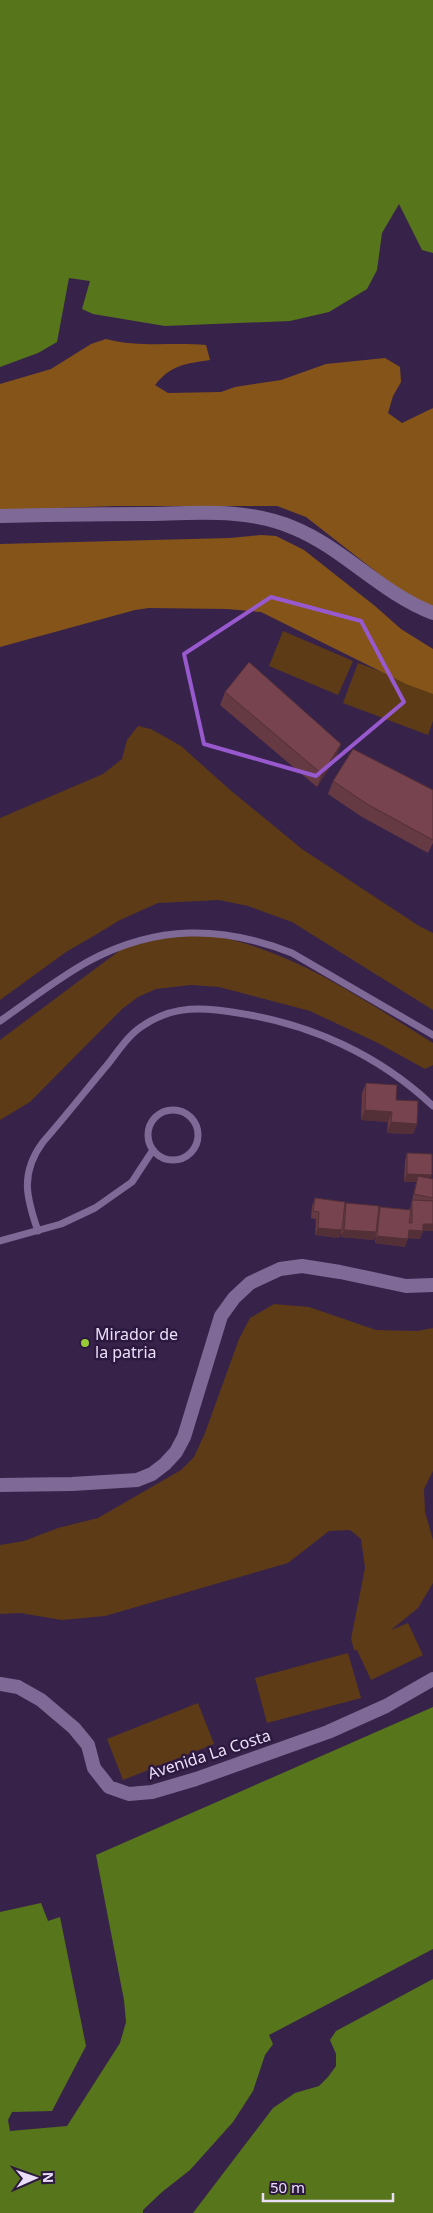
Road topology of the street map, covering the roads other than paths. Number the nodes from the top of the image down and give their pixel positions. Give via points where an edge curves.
1 (0, 516) edge
2 (433, 613) edge
3 (0, 1020) edge
4 (433, 1035) edge
5 (433, 1106) edge
6 (153, 1150) junction
7 (38, 1231) junction
8 (0, 1241) edge
9 (433, 1285) edge
10 (0, 1485) edge
11 (433, 1679) edge
12 (0, 1684) edge

1 - 2 street via 224,513 261,516 314,538 400,597
3 - 4 lane via 111,950 162,935 215,932 267,943 292,953
5 - 7 lane via 406,1083 355,1050 300,1026 210,1008 164,1014 135,1032 34,1156 27,1195
6 - 6 lane via 170,1160 188,1155 198,1138 193,1120 177,1110 167,1110 158,1115 148,1131
6 - 7 lane via 132,1182 95,1208
7 - 8 lane
9 - 10 street via 406,1286 313,1267 291,1267 270,1273 241,1290 221,1316 184,1437 165,1464 152,1474 129,1481
11 - 12 street, Avenida La Costa via 386,1706 328,1732 196,1779 152,1792 129,1794 109,1787 94,1768 88,1746 74,1728 41,1700 18,1687

